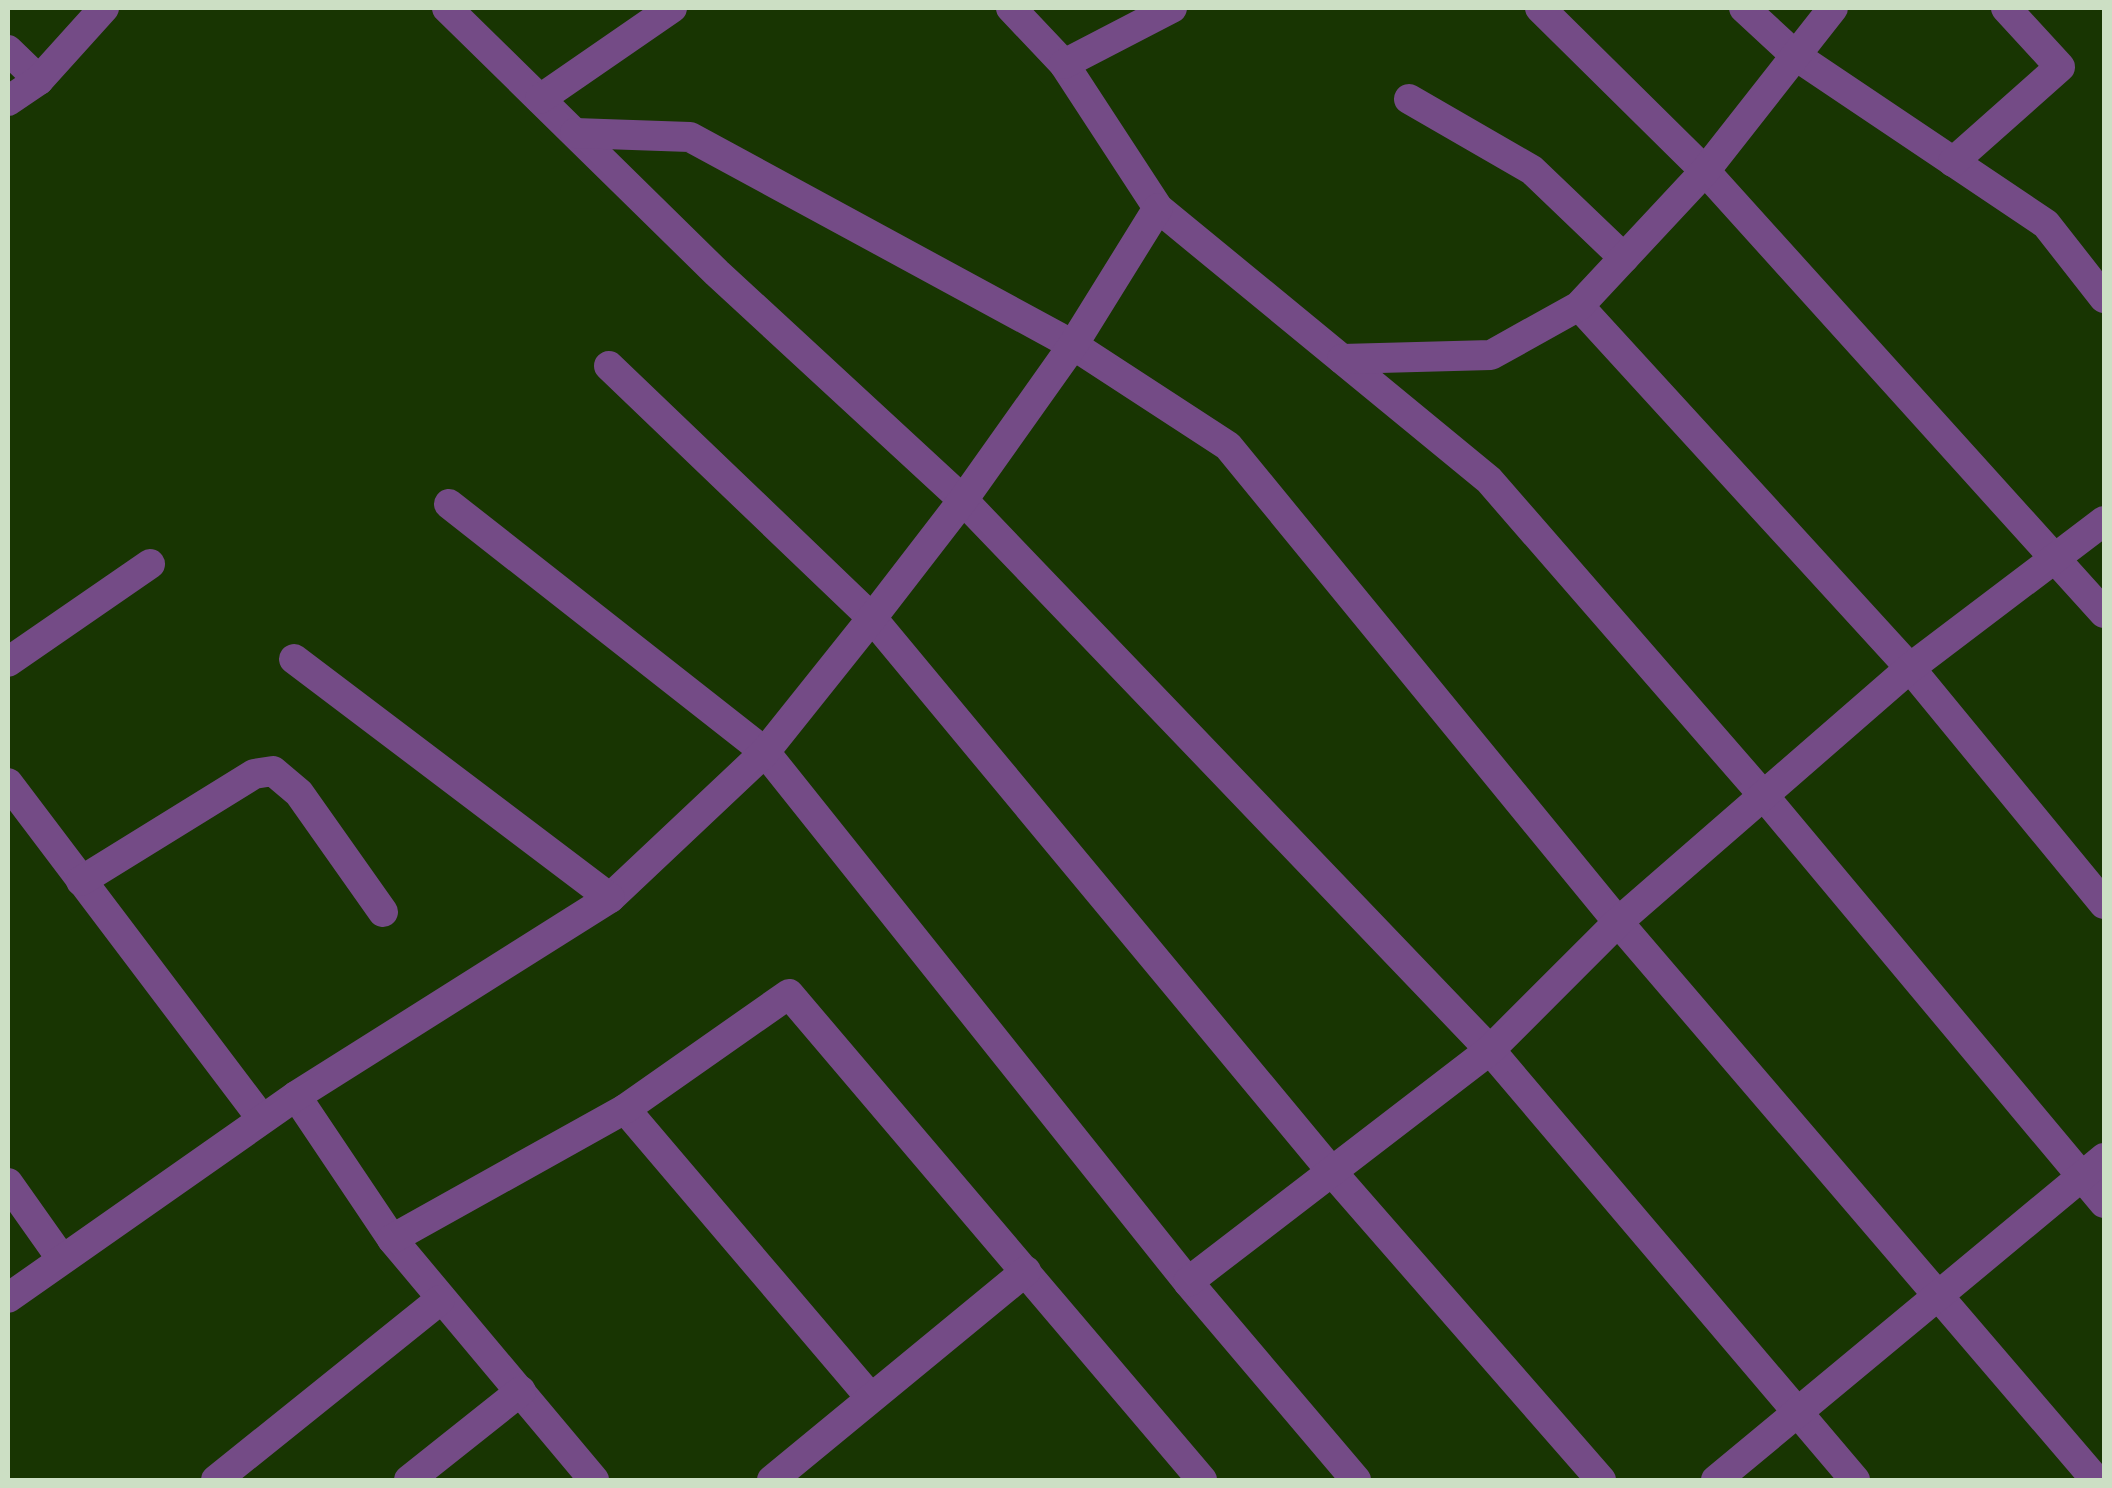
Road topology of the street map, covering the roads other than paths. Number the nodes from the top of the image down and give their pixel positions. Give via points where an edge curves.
1 (104, 8) edge
2 (447, 8) edge
3 (672, 8) edge
4 (1011, 8) edge
5 (1172, 8) edge
6 (1540, 8) edge
7 (1744, 8) edge
8 (1834, 8) edge
9 (2006, 8) edge
10 (8, 50) edge
11 (1796, 56) junction
12 (1064, 64) junction
13 (38, 80) junction
14 (540, 99) junction
15 (1409, 99) dead end
16 (8, 101) edge
17 (574, 133) junction
18 (1953, 162) junction
19 (1705, 171) junction
20 (1158, 208) junction
21 (1624, 258) junction
22 (2104, 298) edge
23 (1580, 306) junction
24 (1073, 345) junction
25 (1342, 359) junction
26 (609, 366) dead end
27 (963, 500) junction
28 (449, 504) dead end
29 (2104, 521) edge
30 (2057, 560) junction
31 (150, 564) dead end
32 (2104, 613) edge
33 (872, 618) junction
34 (294, 659) dead end
35 (8, 662) edge
36 (1910, 668) junction
37 (765, 752) junction
38 (8, 783) edge
39 (1763, 795) junction
40 (81, 880) junction
41 (610, 898) junction
42 (2104, 904) edge
43 (384, 912) dead end
44 (1618, 922) junction
45 (1490, 1050) junction
46 (296, 1096) junction
47 (624, 1109) junction
48 (262, 1119) junction
49 (2093, 1168) edge
50 (1332, 1172) junction
51 (8, 1183) edge
52 (2104, 1203) edge
53 (392, 1239) junction
54 (62, 1258) junction
55 (1026, 1272) junction
56 (1188, 1282) junction
57 (8, 1298) edge
58 (1937, 1298) junction
59 (440, 1300) junction
60 (521, 1391) junction
61 (870, 1397) junction
62 (1800, 1414) junction
63 (216, 1480) edge
64 (408, 1480) edge
65 (594, 1480) edge
66 (772, 1480) edge
67 (1202, 1480) edge
68 (1356, 1480) edge
69 (1601, 1480) edge
70 (1716, 1480) edge
71 (1856, 1480) edge
72 (2096, 1480) edge

1 - 13 street
2 - 14 street
3 - 14 street
4 - 12 street
5 - 12 street
6 - 19 street
7 - 11 street
8 - 11 street
9 - 18 street via 2060,68
10 - 13 street
11 - 18 street
11 - 19 street
12 - 20 street
13 - 16 street
14 - 17 street
15 - 21 street via 1532,170
17 - 24 street via 690,136
17 - 27 street
18 - 22 street via 2046,224
19 - 21 street
19 - 30 street
20 - 24 street
20 - 25 street
21 - 23 street
23 - 25 street via 1490,355
23 - 36 street
24 - 27 street
24 - 44 street via 1228,446
25 - 39 street via 1489,480
26 - 33 street
27 - 33 street
27 - 45 street
28 - 37 street
29 - 30 street
30 - 32 street
30 - 36 street
31 - 35 street
33 - 37 street
33 - 50 street
34 - 41 street
36 - 39 street
36 - 42 street
37 - 41 street
37 - 56 street
38 - 40 street
39 - 44 street
39 - 49 street
40 - 43 street via 254,774 274,771 299,794
40 - 48 street
41 - 46 street
44 - 45 street
44 - 58 street
45 - 50 street
45 - 62 street
46 - 48 street
46 - 53 street
47 - 53 street
47 - 55 street via 789,994
47 - 61 street
48 - 54 street
49 - 52 street
49 - 58 street
50 - 56 street
50 - 69 street
51 - 54 street
53 - 59 street
54 - 57 street
55 - 61 street
55 - 67 street
56 - 68 street
58 - 62 street
58 - 72 street
59 - 60 street
59 - 63 street
60 - 64 street
60 - 65 street
61 - 66 street
62 - 70 street
62 - 71 street

